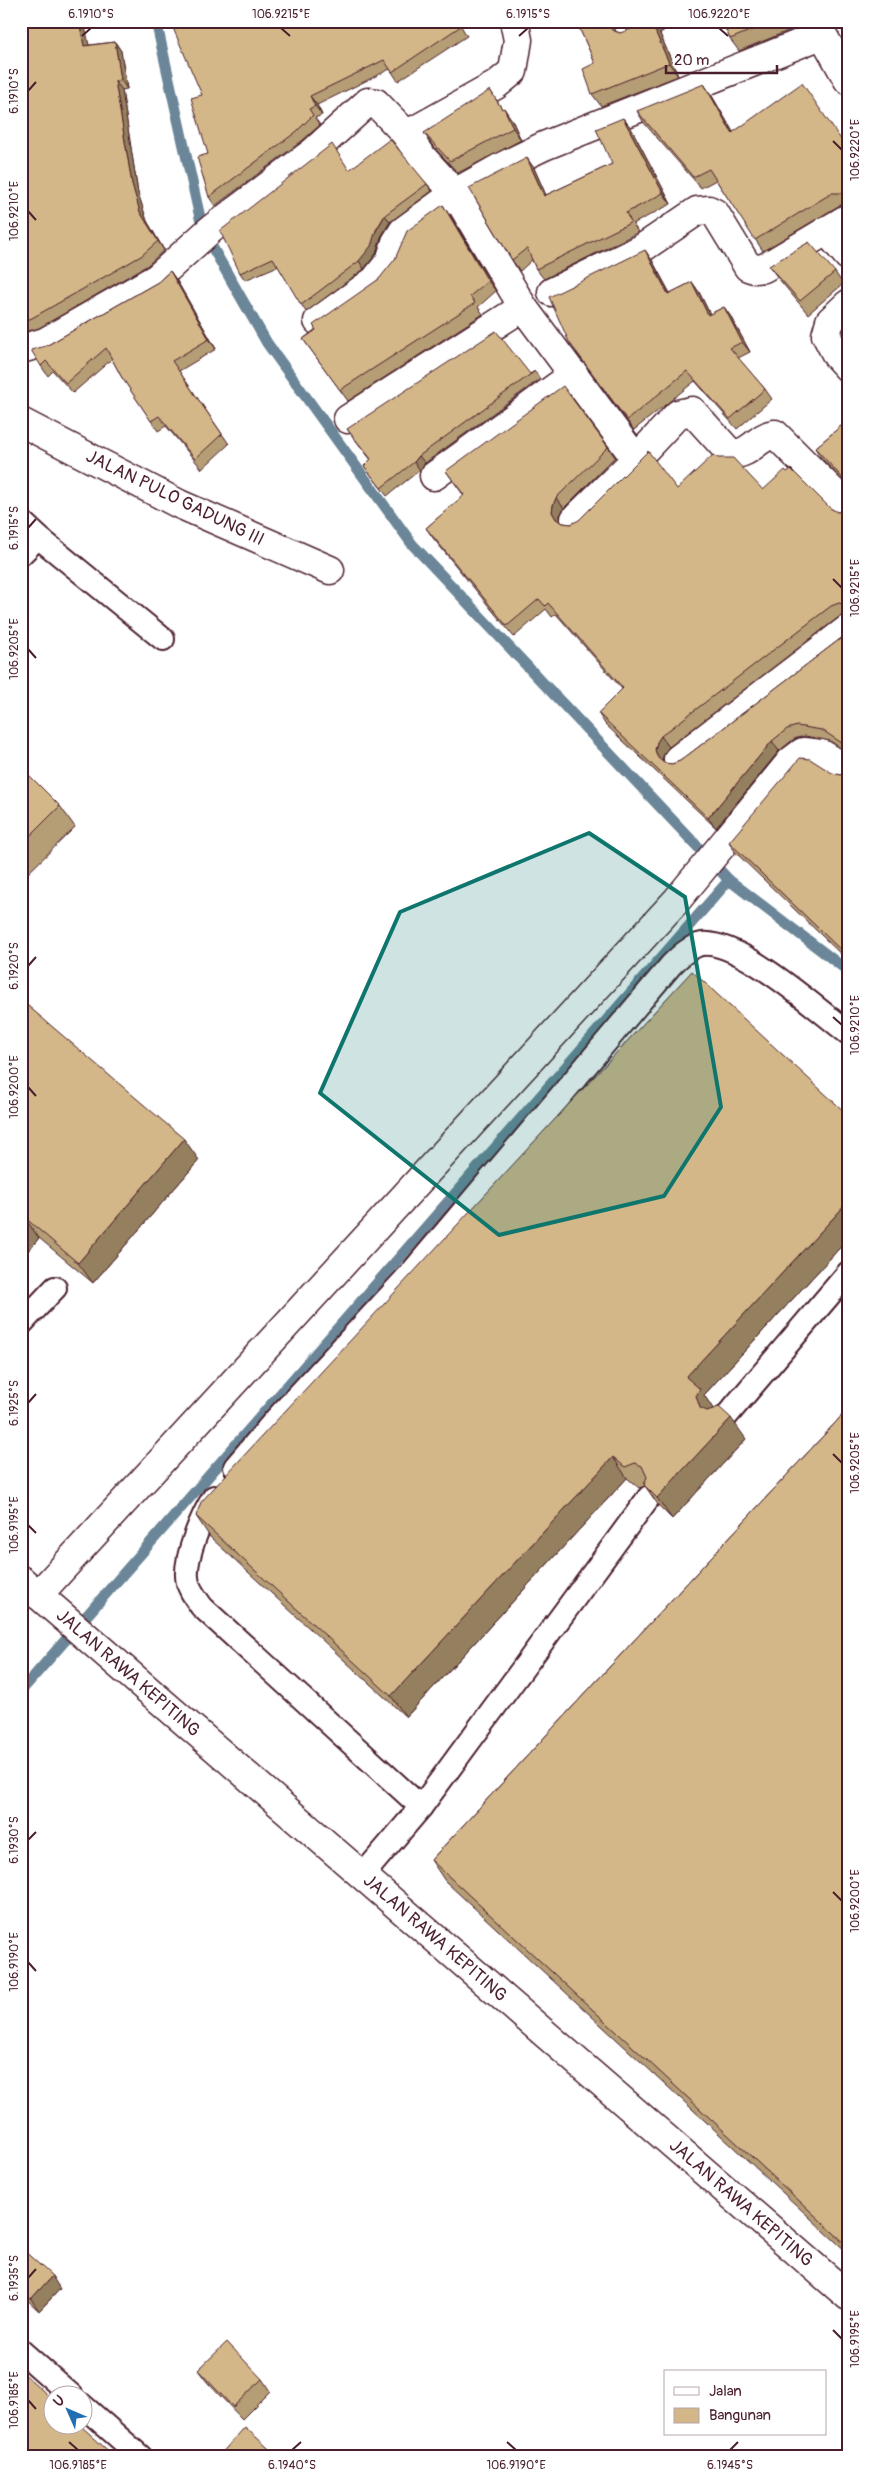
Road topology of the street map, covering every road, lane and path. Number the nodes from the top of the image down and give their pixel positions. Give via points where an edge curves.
1 (514, 21) edge
2 (818, 28) edge
3 (848, 80) edge
4 (405, 132) junction
5 (455, 193) junction
6 (837, 224) edge
7 (848, 256) edge
8 (552, 292) dead end
9 (848, 304) edge
10 (523, 308) junction
11 (318, 321) edge
12 (21, 349) edge
13 (848, 368) edge
14 (574, 374) junction
15 (348, 419) dead end
16 (21, 422) edge
17 (636, 459) junction
18 (434, 476) dead end
19 (848, 507) edge
20 (575, 519) dead end
21 (21, 521) edge
22 (38, 537) junction
23 (21, 554) edge
24 (330, 570) dead end
25 (848, 629) edge
26 (164, 639) dead end
27 (678, 758) dead end
28 (848, 770) edge
29 (848, 1033) edge
30 (848, 1273) edge
31 (55, 1288) dead end
32 (21, 1324) edge
33 (724, 1419) edge
34 (649, 1497) edge
35 (38, 1595) edge
36 (421, 1807) junction
37 (363, 1875) junction
38 (848, 2296) edge
39 (21, 2351) edge
40 (61, 2386) edge
41 (92, 2414) edge
42 (141, 2457) edge

1 - 4 street via 518,40 513,71 496,85 417,129
2 - 3 street
2 - 5 street via 544,146
4 - 5 street via 420,156
4 - 12 street via 376,103 368,102 312,153 210,230 157,278 45,342
5 - 10 street
5 - 11 street via 403,231 390,261 375,280
6 - 7 street
6 - 8 street via 764,268 754,269 748,267 715,213 697,211 641,249
9 - 13 street via 830,321 826,334
10 - 14 street
10 - 15 street
14 - 17 street
14 - 18 street
16 - 24 street, JALAN PULO GADUNG III via 179,504
17 - 19 street via 678,414 692,411 731,454 749,451 765,435 775,434
17 - 20 street
21 - 22 lane
22 - 23 lane
22 - 26 lane
25 - 27 street
28 - 35 street via 822,754 803,752 791,761 677,900
29 - 36 lane via 746,956 723,946 702,944 684,952 411,1273 236,1465 208,1506 187,1561 188,1583 202,1607
30 - 33 lane
31 - 32 lane
34 - 36 lane
35 - 37 street, JALAN RAWA KEPITING
36 - 37 lane
37 - 38 street, JALAN RAWA KEPITING
39 - 40 lane
41 - 42 lane

